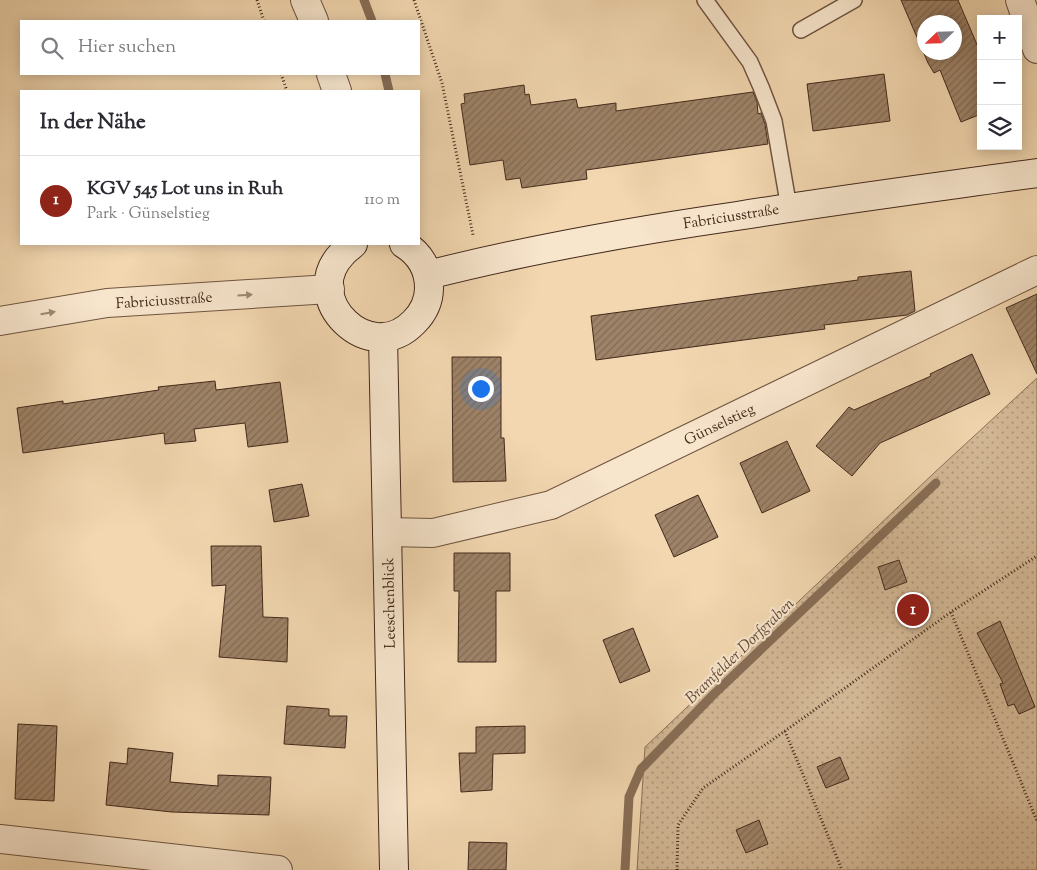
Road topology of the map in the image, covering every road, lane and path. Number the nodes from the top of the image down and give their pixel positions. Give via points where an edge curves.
1 (258, 0) edge
2 (305, 0) edge
3 (414, 0) edge
4 (705, 0) edge
5 (854, 0) edge
6 (1020, 0) edge
7 (264, 20) edge
8 (314, 20) edge
9 (801, 30) dead end
10 (1037, 49) edge
11 (282, 75) edge
12 (331, 75) edge
13 (287, 90) edge
14 (337, 90) edge
15 (1037, 173) edge
16 (789, 208) junction
17 (352, 245) edge
18 (406, 245) edge
19 (479, 263) junction
20 (1037, 270) edge
21 (428, 275) junction
22 (330, 289) junction
23 (0, 321) edge
24 (383, 337) junction
25 (387, 532) junction
26 (1037, 556) edge
27 (951, 612) junction
28 (785, 731) junction
29 (1037, 821) edge
30 (0, 839) edge
31 (278, 870) edge
32 (394, 870) edge
33 (677, 870) edge
34 (842, 870) edge

1 - 7 path
2 - 8 street
3 - 19 path via 442,83
4 - 16 lane via 750,62 761,87 774,122
5 - 9 lane
6 - 10 street
11 - 13 path
12 - 14 street
15 - 16 street, Fabriciusstraße
16 - 19 street, Fabriciusstraße via 637,231
17 - 22 street via 341,254 332,269
18 - 21 street via 422,261
19 - 21 street, Fabriciusstraße
20 - 25 street, Günselstieg via 551,505 433,533
21 - 24 street via 427,304 420,317 410,327
23 -> 22 street, Fabriciusstraße via 107,303
22 - 24 street via 339,317 351,328 366,335
24 - 25 street, Leeschenblick
25 - 32 street, Leeschenblick
26 - 27 path
27 - 28 path
27 - 29 path
28 - 33 path via 703,788 678,825
28 - 34 path
30 - 31 street

